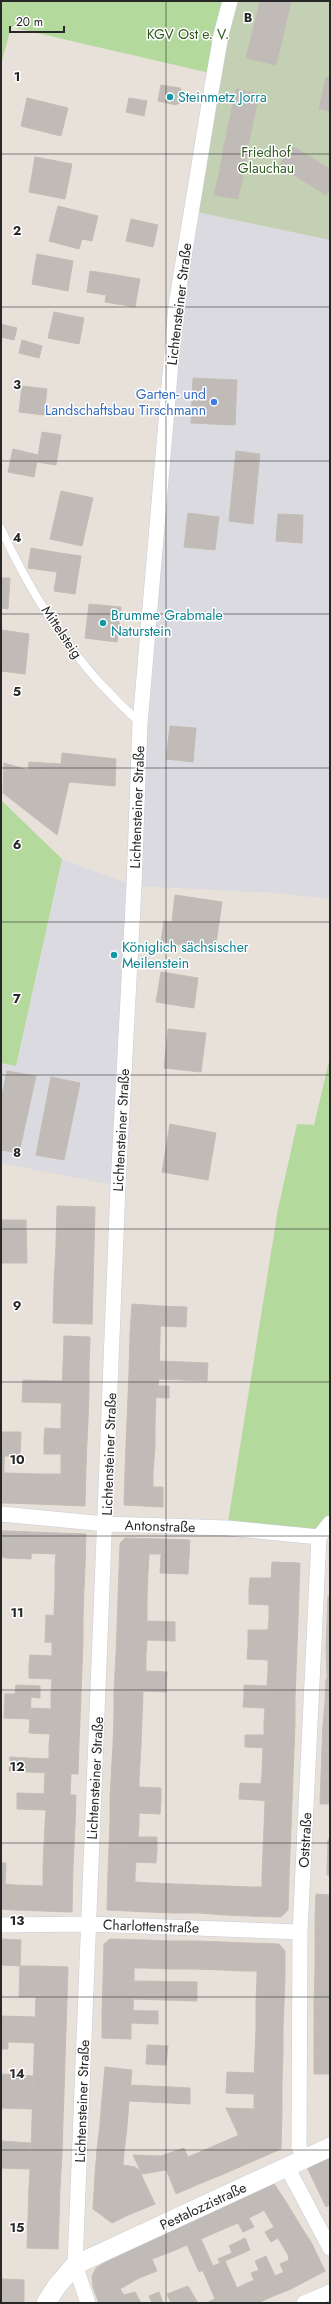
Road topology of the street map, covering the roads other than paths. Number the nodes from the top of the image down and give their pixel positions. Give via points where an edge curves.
1 (230, 1) edge
2 (1, 529) edge
3 (140, 724) junction
4 (1, 1514) edge
5 (330, 1523) edge
6 (106, 1524) junction
7 (319, 1537) junction
8 (88, 1924) junction
9 (1, 1925) edge
10 (300, 1932) junction
11 (330, 2147) edge
12 (305, 2159) junction
13 (287, 2167) junction
14 (330, 2248) edge
15 (75, 2265) junction
16 (330, 2292) edge
17 (46, 2303) edge
18 (88, 2303) edge
19 (304, 2303) edge

1 - 3 street, Lichtensteiner Straße via 221,35 176,305
2 - 3 lane, Mittelsteig via 16,562 69,645 99,682
3 - 6 street, Lichtensteiner Straße via 118,1186
4 - 6 street, Antonstraße
5 - 7 street
6 - 7 street, Antonstraße via 227,1528
6 - 8 street, Lichtensteiner Straße
7 - 10 street, Oststraße
8 - 9 street, Charlottenstraße
8 - 10 street, Charlottenstraße
8 - 15 street, Lichtensteiner Straße
10 - 12 street, Oststraße via 299,2146
11 - 12 street, Pestalozzistraße
12 - 13 street, Pestalozzistraße
13 - 14 street
13 - 15 street, Pestalozzistraße
15 - 17 street
15 - 18 street
16 - 19 street

